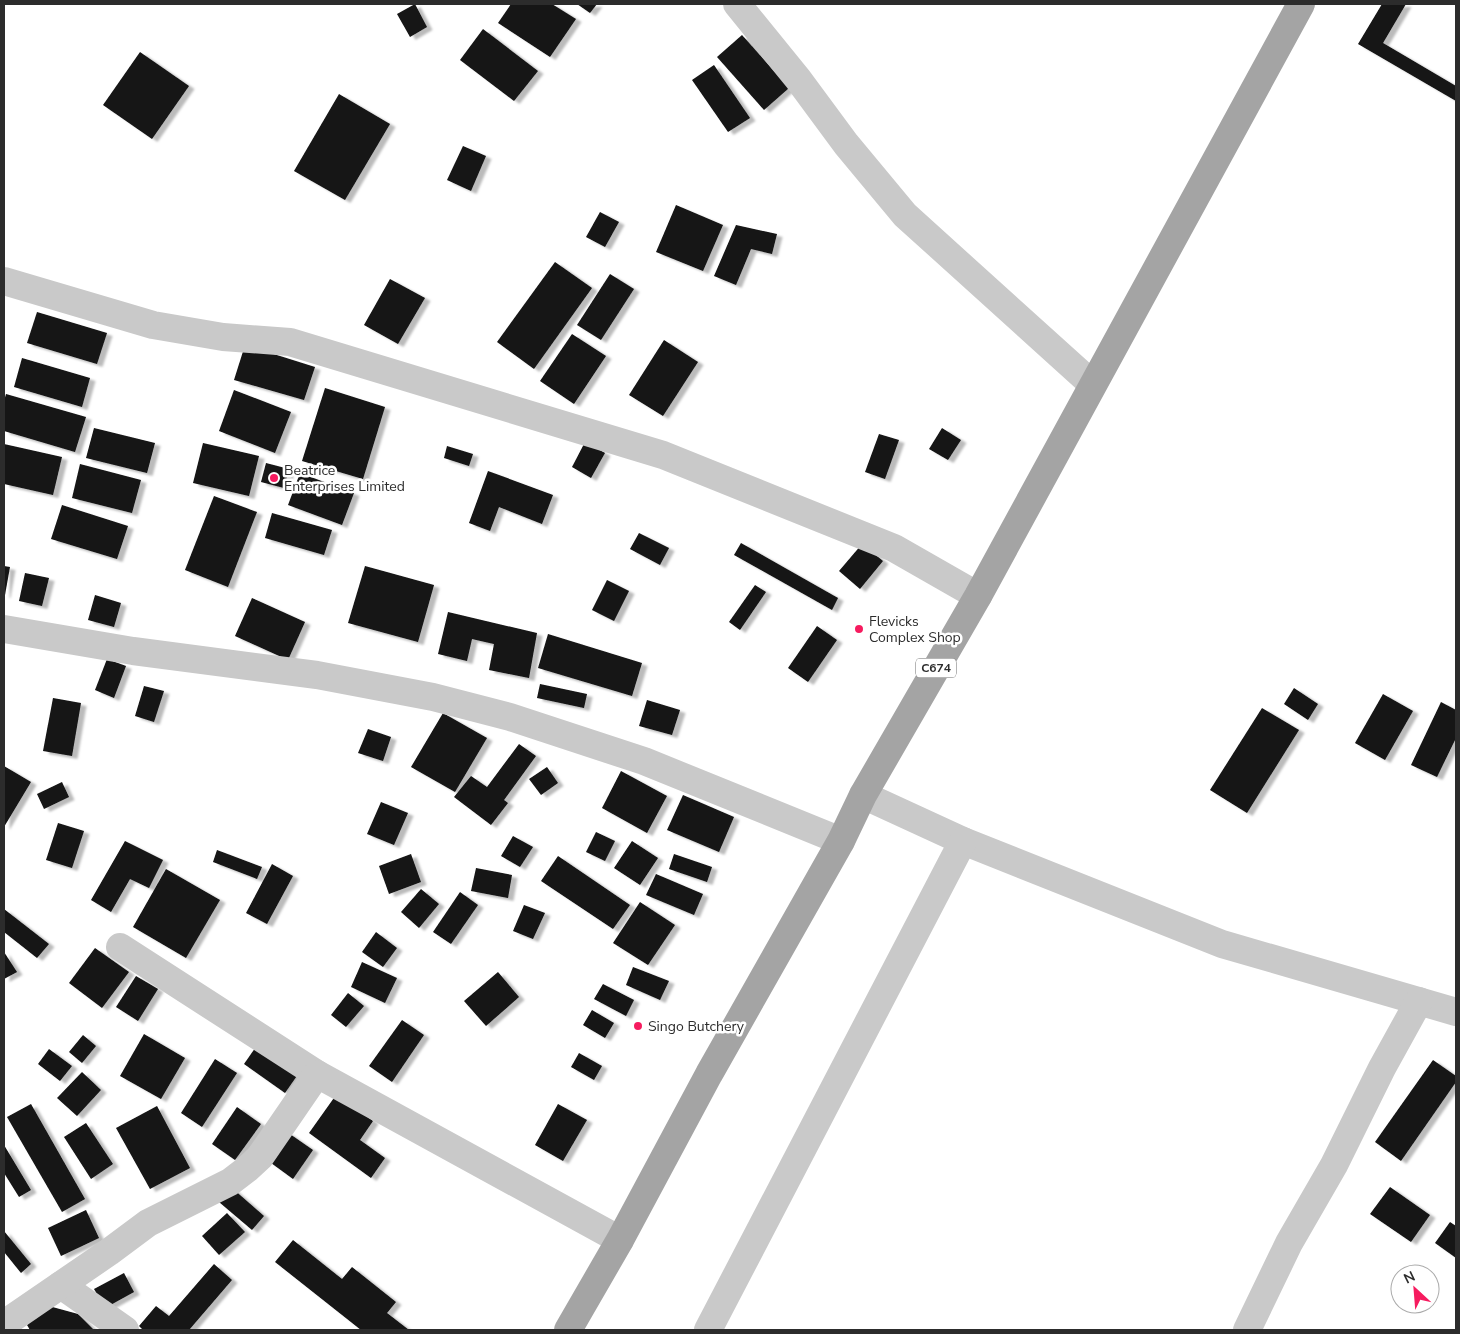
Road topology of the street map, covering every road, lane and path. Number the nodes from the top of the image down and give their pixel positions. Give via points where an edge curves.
1 (737, 4) edge
2 (1301, 4) edge
3 (4, 281) edge
4 (1092, 384) junction
5 (978, 596) junction
6 (4, 629) edge
7 (863, 795) junction
8 (841, 840) junction
9 (963, 841) junction
10 (120, 947) dead end
11 (1419, 1001) junction
12 (1456, 1012) edge
13 (317, 1074) junction
14 (620, 1240) junction
15 (61, 1285) junction
16 (4, 1324) edge
17 (125, 1330) edge
18 (568, 1330) edge
19 (708, 1330) edge
20 (1247, 1330) edge

1 - 4 street via 904,216
2 - 4 main road, C674
3 - 5 street via 153,325 223,337 290,342 663,455 894,548
4 - 5 main road, C674
5 - 7 main road, C674
6 - 8 street via 133,651 317,675 433,697 500,714 644,761
7 - 8 main road, C674
7 - 9 street
8 - 14 main road, C674
9 - 11 street via 1222,944
9 - 19 street
10 - 13 street
11 - 12 street
11 - 20 street via 1334,1165 1289,1243
13 - 14 street
13 - 15 street via 260,1157 247,1169 230,1182 148,1222
14 - 18 main road, C674
15 - 16 street
15 - 17 street

